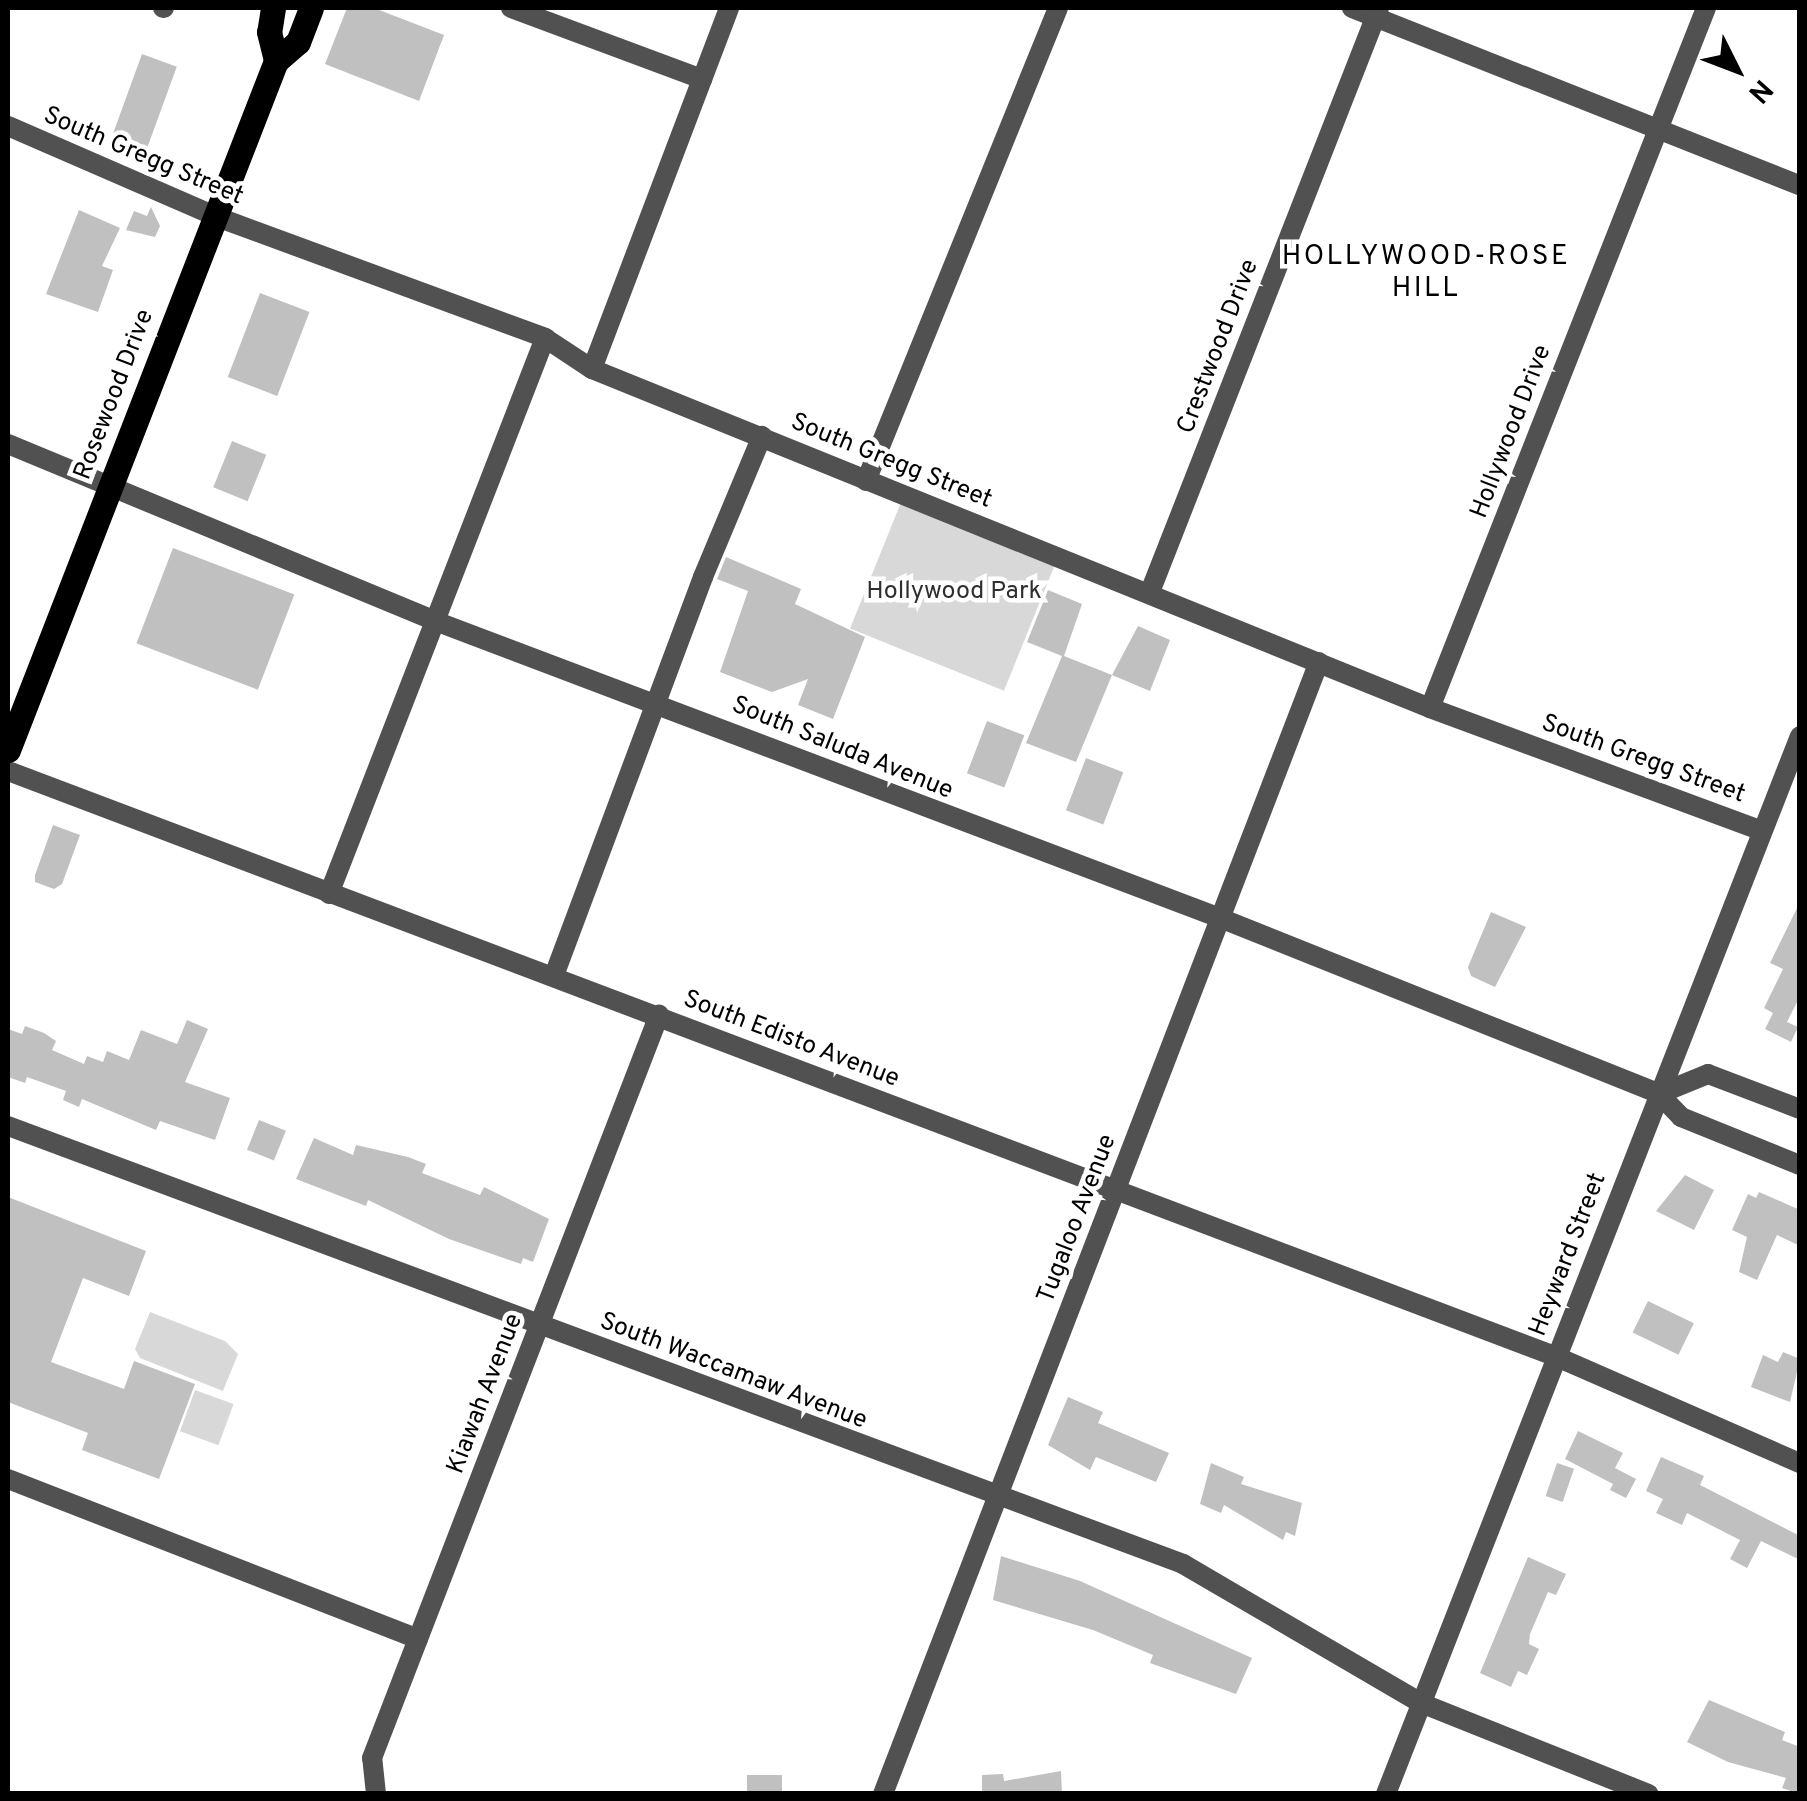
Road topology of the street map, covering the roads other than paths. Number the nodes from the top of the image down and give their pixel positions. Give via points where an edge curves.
1 (273, 8) edge
2 (311, 8) edge
3 (512, 8) edge
4 (730, 8) edge
5 (1058, 8) edge
6 (1352, 8) edge
7 (1706, 8) edge
8 (1377, 12) edge
9 (276, 61) junction
10 (702, 79) junction
11 (8, 126) edge
12 (1658, 130) junction
13 (1800, 184) edge
14 (217, 217) junction
15 (544, 338) junction
16 (592, 369) junction
17 (762, 436) junction
18 (8, 444) edge
19 (866, 481) junction
20 (111, 489) junction
21 (1150, 592) junction
22 (435, 621) junction
23 (1319, 662) junction
24 (656, 702) junction
25 (1430, 708) junction
26 (1800, 736) edge
27 (8, 750) edge
28 (8, 770) edge
29 (1762, 831) junction
30 (329, 894) junction
31 (1220, 918) junction
32 (555, 973) junction
33 (659, 1014) junction
34 (1659, 1094) junction
35 (1800, 1109) edge
36 (8, 1126) edge
37 (1800, 1165) edge
38 (1114, 1193) junction
39 (539, 1325) junction
40 (1556, 1357) junction
41 (1800, 1463) edge
42 (8, 1479) edge
43 (997, 1497) junction
44 (418, 1639) junction
45 (1422, 1704) junction
46 (376, 1794) edge
47 (882, 1794) edge
48 (1386, 1794) edge
49 (1649, 1794) edge

1 - 9 main road, Rosewood Drive via 269,32
2 - 9 main road, Rosewood Drive via 298,42
3 - 10 street
4 - 10 street
5 - 19 street
6 - 8 street
7 - 12 street, Hollywood Drive
8 - 12 street
8 - 21 street, Crestwood Drive
9 - 14 main road, Rosewood Drive
10 - 16 street
11 - 14 street, South Gregg Street
12 - 13 street
12 - 25 street, Hollywood Drive
14 - 15 street, South Gregg Street
14 - 20 main road, Rosewood Drive
15 - 16 street, South Gregg Street
15 - 22 street
16 - 17 street, South Gregg Street
17 - 19 street, South Gregg Street
17 - 24 street
18 - 20 street, South Saluda Avenue
19 - 21 street, South Gregg Street
20 - 22 street, South Saluda Avenue
20 - 27 main road, Rosewood Drive
21 - 23 street, South Gregg Street
22 - 24 street, South Saluda Avenue
22 - 30 street
23 - 25 street, South Gregg Street
23 - 31 street, Tugaloo Avenue
24 - 31 street, South Saluda Avenue
24 - 32 street
25 - 29 street, South Gregg Street
26 - 29 street, Heyward Street
28 - 30 street, South Edisto Avenue
29 - 34 street, Heyward Street
30 - 32 street, South Edisto Avenue
31 - 34 street, South Saluda Avenue
31 - 38 street, Tugaloo Avenue
32 - 33 street, South Edisto Avenue
33 - 38 street, South Edisto Avenue
33 - 39 street, Kiawah Avenue
34 - 35 street via 1708,1074
34 - 37 street, South Saluda Avenue via 1681,1117
34 - 40 street, Heyward Street
36 - 39 street, South Waccamaw Avenue
38 - 40 street, South Edisto Avenue
38 - 43 street, Tugaloo Avenue
39 - 43 street, South Waccamaw Avenue
39 - 44 street, Kiawah Avenue
40 - 41 street, South Edisto Avenue
40 - 45 street, Heyward Street
42 - 44 street
43 - 45 street, South Waccamaw Avenue via 1183,1564
43 - 47 street, Tugaloo Avenue
44 - 46 street, Kiawah Avenue via 372,1758
45 - 48 street, Heyward Street
45 - 49 street, South Waccamaw Avenue

